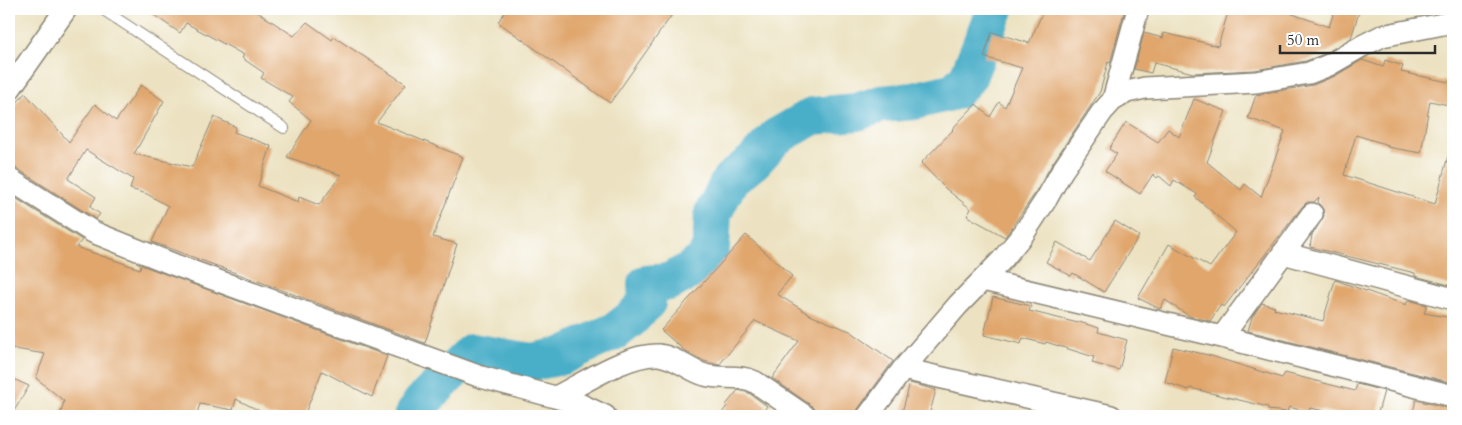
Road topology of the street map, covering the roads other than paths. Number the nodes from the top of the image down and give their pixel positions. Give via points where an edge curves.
1 (66, 9) edge
2 (102, 9) edge
3 (1138, 9) edge
4 (1453, 22) edge
5 (9, 90) edge
6 (1113, 100) junction
7 (284, 128) dead end
8 (9, 179) edge
9 (1312, 214) dead end
10 (1284, 253) junction
11 (984, 280) junction
12 (1453, 298) edge
13 (1222, 337) junction
14 (903, 368) junction
15 (1453, 396) edge
16 (556, 397) junction
17 (605, 416) edge
18 (805, 416) edge
19 (868, 416) edge
20 (1111, 416) edge

1 - 5 street
2 - 7 lane
3 - 6 street
4 - 6 street via 1382,36 1329,66 1309,72 1256,82 1145,88 1127,92
6 - 11 street via 1067,164 1024,233
8 - 16 street via 92,232 480,377
9 - 10 street
10 - 12 street
10 - 13 street
11 - 13 street
11 - 14 street
13 - 15 street
14 - 19 street
14 - 20 street
16 - 17 street
16 - 18 street via 636,358 660,355 707,376 746,378

